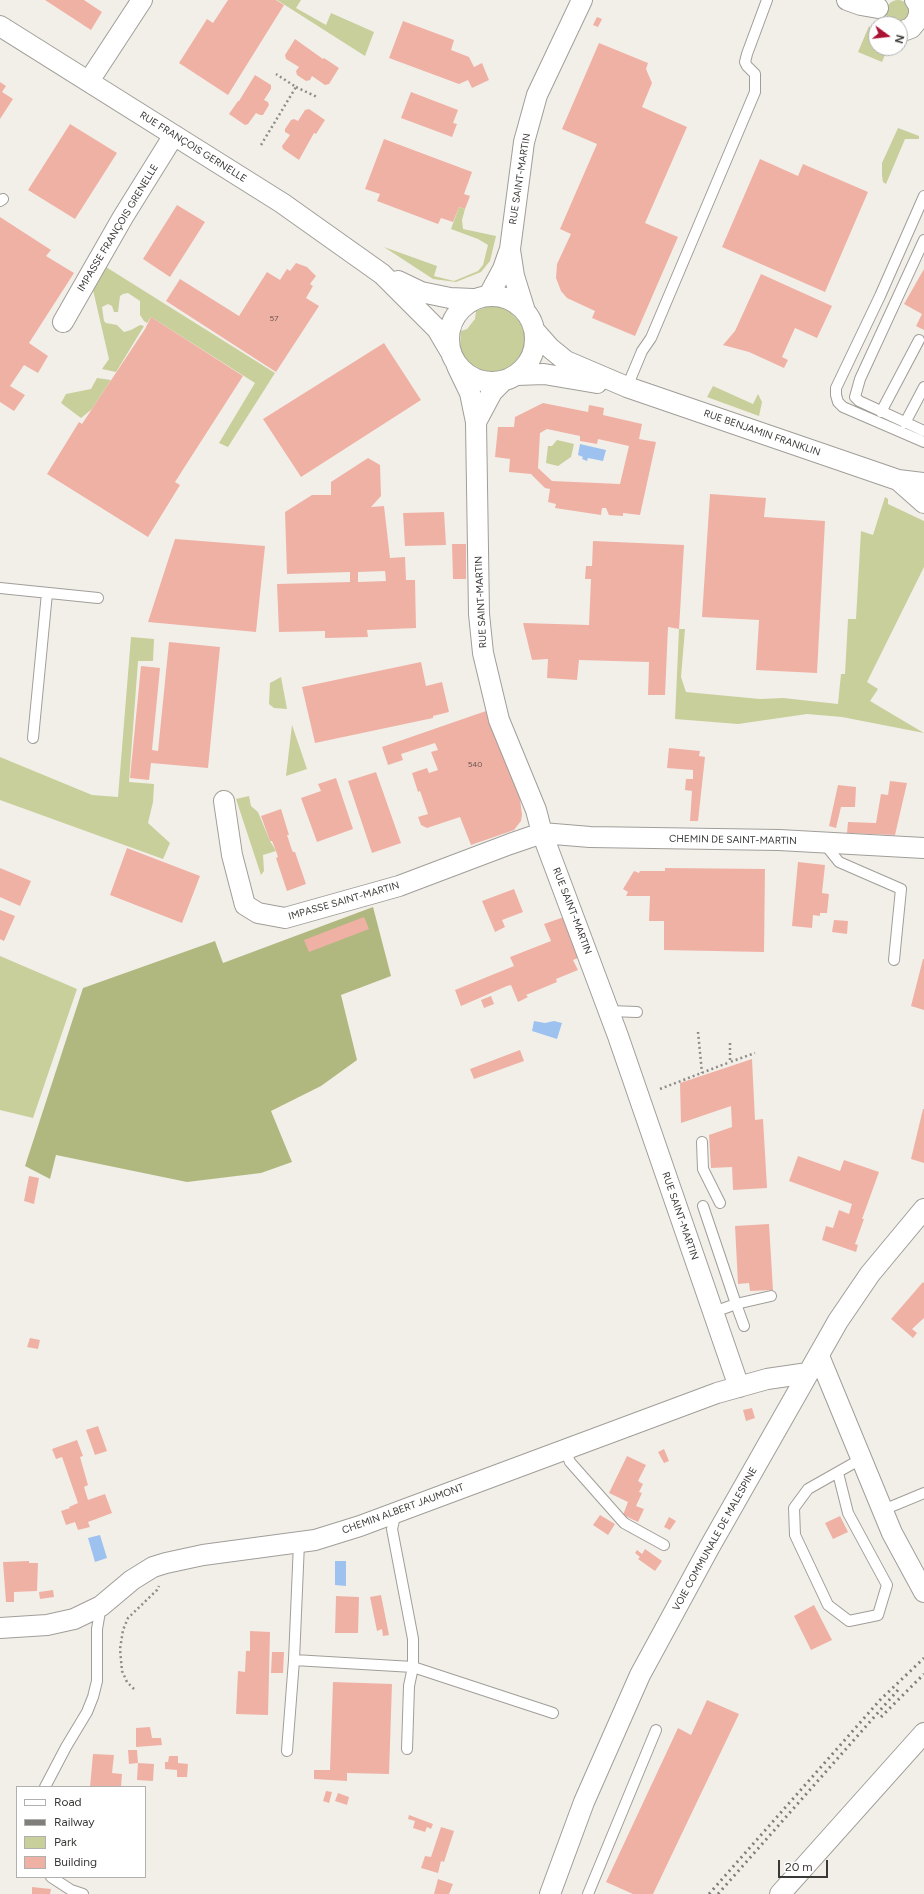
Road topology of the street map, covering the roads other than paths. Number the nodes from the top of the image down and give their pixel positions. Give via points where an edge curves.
1 (142, 0) edge
2 (582, 0) edge
3 (767, 0) edge
4 (847, 0) edge
5 (919, 10) edge
6 (880, 11) edge
7 (0, 26) edge
8 (908, 29) edge
9 (89, 81) junction
10 (174, 135) junction
11 (924, 196) edge
12 (924, 240) edge
13 (510, 249) junction
14 (382, 274) junction
15 (481, 297) junction
16 (524, 308) junction
17 (63, 322) dead end
18 (535, 331) junction
19 (919, 340) dead end
20 (454, 359) junction
21 (510, 378) junction
22 (924, 386) edge
23 (627, 388) junction
24 (881, 412) junction
25 (476, 422) junction
26 (905, 423) junction
27 (924, 431) edge
28 (924, 442) edge
29 (898, 480) junction
30 (924, 483) edge
31 (924, 503) edge
32 (0, 588) edge
33 (47, 593) junction
34 (98, 598) dead end
35 (33, 738) dead end
36 (224, 800) dead end
37 (542, 833) junction
38 (823, 842) junction
39 (924, 848) edge
40 (894, 960) dead end
41 (609, 1011) junction
42 (637, 1012) dead end
43 (702, 1142) dead end
44 (720, 1203) dead end
45 (703, 1206) dead end
46 (924, 1209) edge
47 (771, 1296) dead end
48 (736, 1304) junction
49 (714, 1312) junction
50 (744, 1326) dead end
51 (819, 1356) junction
52 (808, 1373) junction
53 (739, 1387) junction
54 (565, 1450) junction
55 (861, 1459) junction
56 (838, 1473) junction
57 (924, 1493) edge
58 (883, 1510) junction
59 (396, 1512) junction
60 (299, 1543) junction
61 (664, 1545) dead end
62 (924, 1592) edge
63 (101, 1606) junction
64 (0, 1628) edge
65 (294, 1660) junction
66 (413, 1667) junction
67 (553, 1713) dead end
68 (656, 1730) dead end
69 (924, 1733) edge
70 (407, 1749) dead end
71 (287, 1751) dead end
72 (45, 1786) edge
73 (53, 1878) edge
74 (83, 1894) edge
75 (550, 1894) edge
76 (588, 1894) edge
77 (780, 1894) edge

1 - 9 street
2 - 13 street, RUE SAINT-MARTIN via 537,95 524,142
3 - 23 lane via 747,54 747,66 755,74 755,92 654,331 642,351
4 - 6 street
5 - 8 street via 916,22
7 - 9 street, RUE FRANÇOIS GERNELLE
9 - 10 street, RUE FRANÇOIS GERNELLE
10 - 14 street, RUE FRANÇOIS GERNELLE via 282,203
10 - 17 street, IMPASSE FRANÇOIS GRENELLE via 123,217
11 - 28 lane via 836,388 838,402 843,407
12 - 24 lane via 856,388 855,397 859,401
13 - 15 street, RUE SAINT-MARTIN via 503,269
13 - 16 street, RUE SAINT-MARTIN via 514,276
14 - 15 street via 421,292 450,298
14 - 20 street, RUE SAINT-MARTIN via 437,329
15 - 16 street via 508,298
15 - 20 street via 460,308 452,321 448,336
16 - 18 street
18 - 21 street via 535,348 528,363
18 - 23 street, RUE BENJAMIN FRANKLIN via 566,361
19 - 24 lane
20 - 21 street via 470,377 486,382
20 - 25 street, RUE SAINT-MARTIN via 470,393
21 - 23 street, RUE BENJAMIN FRANKLIN via 544,374
21 - 25 street, RUE SAINT-MARTIN via 492,392
22 - 26 lane
23 - 29 street, RUE BENJAMIN FRANKLIN
24 - 26 lane
25 - 37 street, RUE SAINT-MARTIN via 479,614 483,652 499,720 536,810
26 - 27 lane
29 - 30 street
29 - 31 street
32 - 33 lane
33 - 34 lane
33 - 35 lane
36 - 37 street, IMPASSE SAINT-MARTIN via 232,854 245,905 258,913 285,918 399,886
37 - 38 street, CHEMIN DE SAINT-MARTIN via 590,837
37 - 41 street, RUE SAINT-MARTIN
38 - 39 street, CHEMIN DE SAINT-MARTIN
38 - 40 lane via 839,862 901,889
41 - 42 lane
41 - 49 street, RUE SAINT-MARTIN
43 - 44 lane via 703,1169
45 - 48 lane
46 - 51 street, VOIE COMMUNALE DE MALESPINE via 870,1274 838,1321
47 - 48 lane
48 - 49 lane
48 - 50 lane
49 - 53 street, RUE SAINT-MARTIN
51 - 52 street, VOIE COMMUNALE DE MALESPINE
51 - 55 street
52 - 53 street, CHEMIN ALBERT JAUMONT via 767,1379
52 - 75 street, VOIE COMMUNALE DE MALESPINE via 640,1675 584,1802
53 - 54 street, CHEMIN ALBERT JAUMONT via 716,1393
54 - 59 street, CHEMIN ALBERT JAUMONT
54 - 61 lane via 570,1462 624,1523
55 - 56 lane
55 - 58 street
56 - 56 lane via 848,1513 887,1585 878,1615 849,1621 828,1605 795,1535 794,1508 808,1490
57 - 58 lane
58 - 62 street via 892,1533
59 - 60 street, CHEMIN ALBERT JAUMONT via 315,1540
59 - 66 lane via 392,1529 413,1639
60 - 63 street, CHEMIN ALBERT JAUMONT via 203,1555 153,1567 132,1580
60 - 65 lane
63 - 64 street, CHEMIN ALBERT JAUMONT via 59,1624
63 - 72 lane via 97,1629 97,1675 93,1697
65 - 66 lane
65 - 71 lane
66 - 67 lane
66 - 70 lane via 408,1686
68 - 76 lane
69 - 77 street
73 - 74 lane via 71,1890

